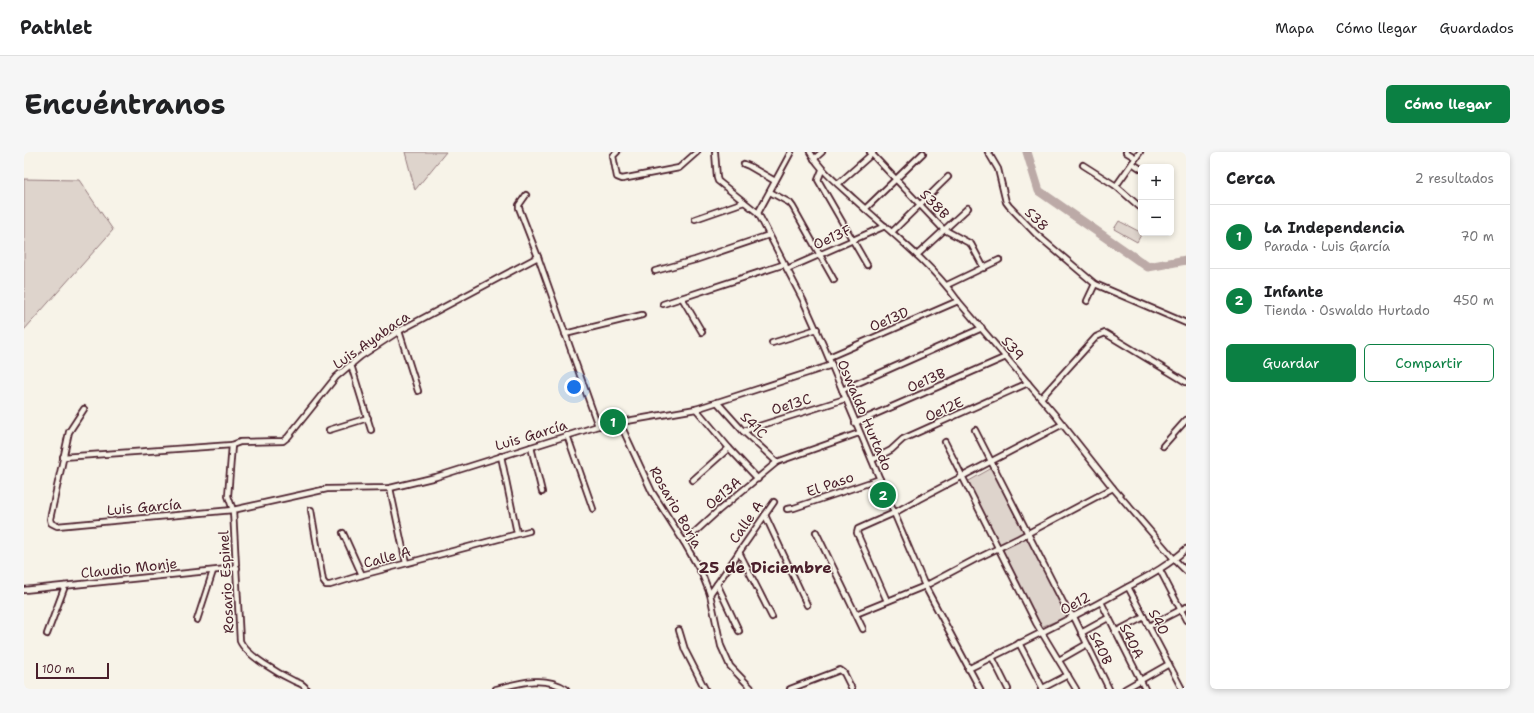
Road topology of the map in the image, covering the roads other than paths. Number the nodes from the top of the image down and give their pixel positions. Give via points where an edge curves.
1 (617, 152) edge
2 (697, 152) edge
3 (715, 152) edge
4 (791, 152) edge
5 (810, 152) edge
6 (822, 152) edge
7 (988, 152) edge
8 (1126, 152) edge
9 (1140, 152) edge
10 (872, 153) edge
11 (923, 153) dead end
12 (1136, 158) junction
13 (814, 159) junction
14 (1132, 163) junction
15 (744, 164) dead end
16 (1083, 166) dead end
17 (1138, 168) edge
18 (822, 170) junction
19 (948, 177) dead end
20 (895, 179) junction
21 (776, 181) junction
22 (838, 184) junction
23 (1116, 186) junction
24 (770, 192) junction
25 (526, 195) dead end
26 (744, 202) junction
27 (920, 204) junction
28 (1138, 205) edge
29 (968, 208) dead end
30 (865, 209) junction
31 (758, 213) junction
32 (695, 219) dead end
33 (885, 226) junction
34 (943, 229) junction
35 (892, 232) junction
36 (769, 235) junction
37 (852, 240) junction
38 (819, 255) junction
39 (917, 255) junction
40 (538, 257) junction
41 (999, 260) dead end
42 (785, 264) junction
43 (867, 265) dead end
44 (984, 268) junction
45 (787, 269) junction
46 (655, 271) dead end
47 (834, 280) dead end
48 (1095, 284) junction
49 (947, 285) junction
50 (682, 298) junction
51 (958, 301) junction
52 (1087, 301) dead end
53 (663, 304) dead end
54 (642, 315) dead end
55 (1186, 324) edge
56 (982, 328) junction
57 (817, 330) junction
58 (399, 331) junction
59 (702, 332) dead end
60 (566, 334) junction
61 (772, 343) dead end
62 (829, 357) junction
63 (1006, 357) junction
64 (351, 365) junction
65 (832, 365) junction
66 (1186, 382) edge
67 (1028, 383) junction
68 (842, 390) junction
69 (418, 391) dead end
70 (1041, 398) junction
71 (845, 399) junction
72 (717, 402) junction
73 (84, 409) dead end
74 (696, 409) junction
75 (368, 418) junction
76 (1186, 420) edge
77 (618, 421) junction
78 (856, 423) junction
79 (1063, 424) junction
80 (598, 426) junction
81 (329, 430) dead end
82 (371, 430) dead end
83 (975, 430) dead end
84 (743, 431) junction
85 (859, 433) junction
86 (567, 435) junction
87 (945, 442) dead end
88 (232, 445) junction
89 (531, 446) junction
90 (1163, 446) dead end
91 (729, 448) junction
92 (501, 456) junction
93 (63, 457) junction
94 (872, 460) junction
95 (776, 462) junction
96 (991, 462) junction
97 (962, 476) junction
98 (758, 479) junction
99 (880, 479) junction
100 (693, 480) dead end
101 (390, 488) junction
102 (1113, 488) junction
103 (542, 492) dead end
104 (774, 502) dead end
105 (593, 509) dead end
106 (787, 509) dead end
107 (233, 510) junction
108 (311, 510) dead end
109 (894, 513) junction
110 (765, 515) junction
111 (529, 531) dead end
112 (816, 532) dead end
113 (343, 533) dead end
114 (517, 533) junction
115 (1028, 533) junction
116 (684, 542) junction
117 (998, 548) junction
118 (1186, 549) edge
119 (739, 552) junction
120 (1175, 560) junction
121 (406, 563) junction
122 (236, 568) junction
123 (1160, 570) junction
124 (212, 571) junction
125 (1186, 571) edge
126 (362, 575) junction
127 (717, 584) junction
128 (65, 586) junction
129 (925, 586) junction
130 (1128, 587) junction
131 (24, 590) edge
132 (710, 594) junction
133 (887, 601) junction
134 (1101, 602) junction
135 (807, 605) dead end
136 (1186, 608) edge
137 (1181, 610) junction
138 (856, 614) junction
139 (772, 617) dead end
140 (1074, 617) junction
141 (1144, 617) junction
142 (1108, 618) junction
143 (197, 620) dead end
144 (1186, 620) edge
145 (1149, 626) junction
146 (863, 629) dead end
147 (679, 630) dead end
148 (738, 631) dead end
149 (1042, 632) junction
150 (1115, 632) junction
151 (1082, 633) junction
152 (47, 634) dead end
153 (1019, 643) junction
154 (1087, 644) junction
155 (992, 657) junction
156 (1059, 660) junction
157 (1169, 664) junction
158 (968, 669) junction
159 (1068, 675) junction
160 (1141, 681) junction
161 (306, 689) edge
162 (496, 689) edge
163 (566, 689) edge
164 (705, 689) edge
165 (752, 689) edge
166 (790, 689) edge
167 (852, 689) edge
168 (980, 689) edge
169 (1008, 689) edge
170 (1042, 689) edge
171 (1076, 689) edge
172 (1109, 689) edge
173 (1126, 689) edge
174 (1145, 689) edge
175 (1182, 689) edge

1 - 2 street via 613,156 616,177 622,179 679,168
3 - 26 street via 716,178
4 - 21 street
5 - 13 street, S39
6 - 13 street
7 - 48 street, S38 via 998,169 1009,206 1036,234
8 - 12 street
9 - 12 street
10 - 20 street, S38B
10 - 22 street
11 - 20 street
12 - 14 street
13 - 18 street, S39
14 - 17 street
14 - 23 street
15 - 21 street
16 - 23 street
18 - 22 street, S39
18 - 37 street via 818,180
19 - 27 street
20 - 27 street, S38B
20 - 30 street
21 - 24 street
22 - 30 street, S39
23 - 28 street
24 - 31 street
24 - 38 street via 790,203
25 - 40 street via 518,208
26 - 31 street
26 - 32 street
27 - 34 street, S38B
27 - 35 street
29 - 34 street
30 - 33 street, S39
31 - 36 street, Oswaldo Hurtado
33 - 35 street, S39
33 - 37 street, Oe13F
34 - 39 street
34 - 44 street, S38B via 970,244
35 - 39 street, S39
36 - 42 street, Oswaldo Hurtado
36 - 46 street
37 - 38 street, Oe13F
37 - 43 street
38 - 45 street, Oe13F
38 - 47 street
39 - 49 street, S39
40 - 58 street, Luis Ayabaca
40 - 60 street
41 - 44 street
42 - 45 street, Oswaldo Hurtado
42 - 50 street
44 - 49 street
45 - 57 street, Oswaldo Hurtado
48 - 52 street
48 - 55 street, S38
49 - 51 street, S39
50 - 53 street
50 - 59 street
51 - 56 street, S39
51 - 62 street, Oe13D
54 - 60 street
56 - 63 street, S39
56 - 68 street
57 - 61 street
57 - 62 street, Oswaldo Hurtado
58 - 64 street, Luis Ayabaca
58 - 69 street
60 - 80 street
62 - 65 street, Oswaldo Hurtado
63 - 67 street, S39
63 - 78 street, Oe13B
64 - 75 street
64 - 88 street, Luis Ayabaca via 336,377 288,438 283,441 240,442
65 - 68 street, Oswaldo Hurtado
65 - 72 street, Luis García
66 - 70 street via 1105,333 1096,337
67 - 70 street, S39
67 - 94 street, Oe12E via 903,439 891,450
68 - 71 street, Oswaldo Hurtado
70 - 79 street, S39
71 - 78 street, Oswaldo Hurtado
71 - 84 street, Oe13C
72 - 74 street, Luis García
72 - 84 street, S41C
73 - 93 street via 69,432
74 - 77 street, Luis García
74 - 91 street
75 - 81 street
75 - 82 street
76 - 90 street
77 - 80 street, Luis García
77 - 116 street, Rosario Borja via 652,492
78 - 85 street, Oswaldo Hurtado
79 - 96 street
79 - 102 street, S39
80 - 86 street, Luis García
83 - 96 street, S40B
84 - 95 street, S41C
85 - 94 street, Oswaldo Hurtado
85 - 95 street
86 - 89 street, Luis García
86 - 105 street
87 - 97 street
88 - 93 street, Luis Ayabaca
88 - 107 street via 228,496
89 - 92 street, Luis García
89 - 103 street
91 - 98 street
91 - 100 street
92 - 101 street, Luis García via 436,477
92 - 114 street
93 - 107 street, Luis García via 50,519 52,524 57,526
94 - 99 street, Oswaldo Hurtado
95 - 98 street, Oe13A
96 - 97 street
96 - 115 street, S40B
97 - 109 street
97 - 117 street
98 - 116 street, Oe13A
99 - 106 street, El Paso
99 - 109 street, Oswaldo Hurtado
101 - 107 street, Luis García via 327,489
101 - 121 street
102 - 115 street
102 - 120 street, S39
104 - 110 street, Calle A
107 - 122 street, Rosario Espinel
108 - 126 street, Calle A via 324,582 330,585
109 - 129 street, Oswaldo Hurtado
109 - 133 street via 857,530
110 - 119 street, Calle A
110 - 135 street
111 - 114 street, Calle A
112 - 138 street
113 - 126 street
114 - 121 street, Calle A
115 - 117 street
115 - 140 street, S40B via 1067,610
116 - 132 street, Rosario Borja
117 - 129 street
117 - 149 street
118 - 120 street, Oe12
119 - 127 street, Calle A
119 - 139 street
120 - 123 street, Oe12
120 - 125 street, S39
121 - 126 street, Calle A
122 - 124 street, Claudio Monje
122 - 161 street, Rosario Espinel via 242,646 270,666 304,685
123 - 130 street, Oe12
123 - 137 street
124 - 128 street, Claudio Monje
124 - 143 street
127 - 132 street, Calle A
127 - 148 street
128 - 131 street, Claudio Monje
128 - 152 street
129 - 133 street
129 - 158 street, Oswaldo Hurtado
130 - 134 street, Oe12
130 - 141 street, S40
132 - 165 street, Rosario Borja via 721,646 730,666
133 - 138 street
134 - 140 street, Oe12
134 - 142 street, S40A
136 - 137 street
137 - 144 street
137 - 145 street
138 - 146 street
140 - 149 street, Oe12
140 - 151 street, S40B
141 - 145 street, S40
141 - 150 street
142 - 150 street, S40A
142 - 151 street
145 - 157 street, S40
147 - 164 street via 685,650
149 - 153 street, Oe12
149 - 156 street
150 - 160 street, S40A
151 - 154 street, S40B
153 - 155 street, Oe12
153 - 170 street
154 - 156 street
154 - 172 street, S40B
155 - 158 street, Oe12
155 - 169 street
156 - 159 street
157 - 160 street
157 - 175 street, S40
158 - 168 street, Oswaldo Hurtado
159 - 170 street
159 - 171 street
160 - 173 street
160 - 174 street, S40A
162 - 163 street via 538,681 557,683
166 - 167 street via 840,670

